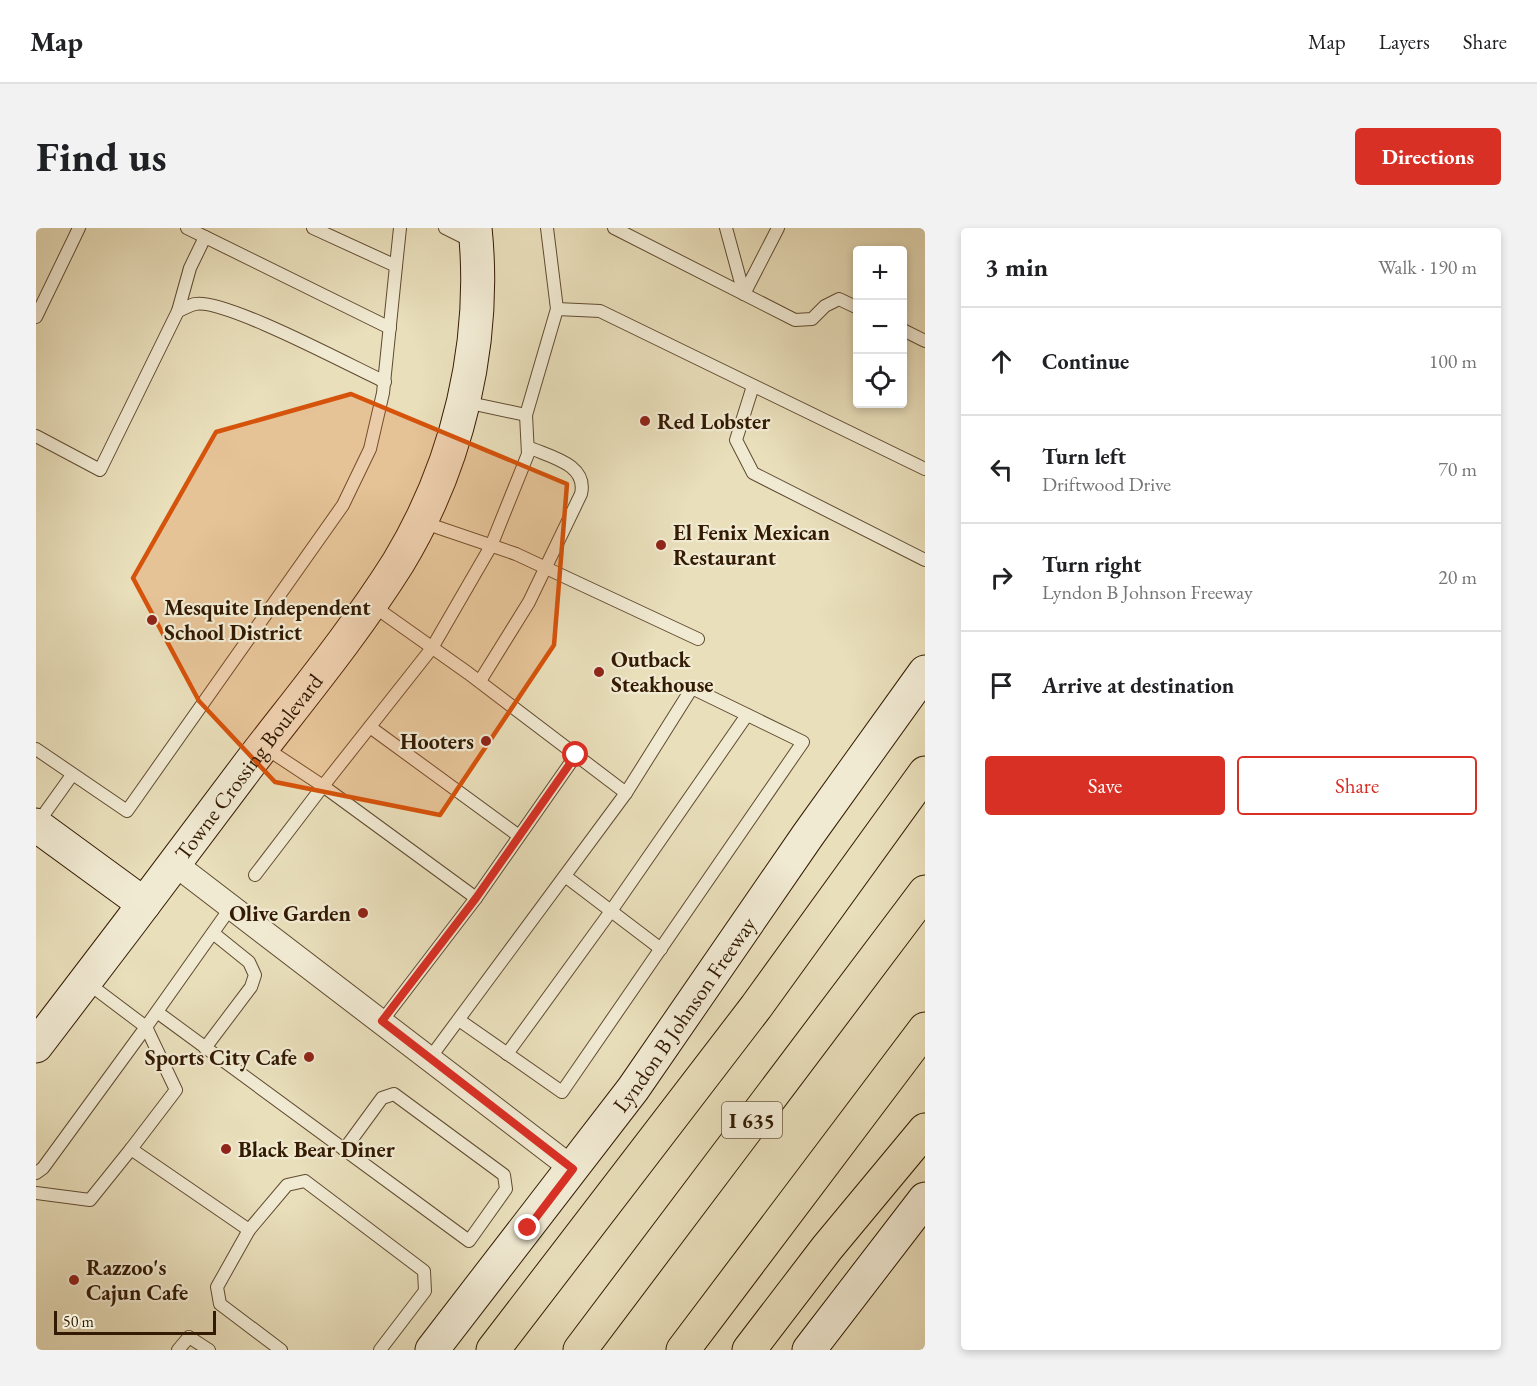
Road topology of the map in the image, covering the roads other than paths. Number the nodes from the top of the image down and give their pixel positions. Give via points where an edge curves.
1 (79, 228) edge
2 (187, 228) edge
3 (313, 228) edge
4 (400, 228) edge
5 (445, 228) edge
6 (547, 228) edge
7 (614, 228) edge
8 (726, 228) edge
9 (778, 228) edge
10 (476, 236) edge
11 (205, 237) junction
12 (396, 266) junction
13 (744, 294) junction
14 (853, 306) edge
15 (557, 309) junction
16 (178, 311) junction
17 (36, 317) edge
18 (390, 328) junction
19 (907, 332) edge
20 (925, 341) edge
21 (385, 382) junction
22 (753, 386) junction
23 (464, 402) junction
24 (526, 415) junction
25 (36, 436) edge
26 (528, 447) junction
27 (925, 469) edge
28 (420, 521) junction
29 (491, 546) junction
30 (925, 560) edge
31 (544, 567) junction
32 (371, 605) junction
33 (698, 639) dead end
34 (432, 648) junction
35 (925, 672) edge
36 (480, 681) junction
37 (747, 715) junction
38 (370, 727) junction
39 (263, 746) junction
40 (36, 749) edge
41 (576, 755) junction
42 (925, 773) edge
43 (72, 775) junction
44 (323, 786) junction
45 (626, 793) junction
46 (36, 825) edge
47 (519, 836) junction
48 (175, 864) junction
49 (255, 875) dead end
50 (565, 876) junction
51 (925, 892) edge
52 (476, 898) junction
53 (144, 904) junction
54 (231, 907) junction
55 (611, 911) junction
56 (213, 933) junction
57 (661, 949) junction
58 (85, 981) junction
59 (156, 1012) junction
60 (459, 1020) junction
61 (382, 1021) junction
62 (146, 1027) junction
63 (925, 1029) edge
64 (36, 1046) edge
65 (205, 1048) junction
66 (507, 1054) junction
67 (430, 1058) junction
68 (925, 1130) edge
69 (131, 1149) junction
70 (344, 1150) junction
71 (573, 1169) junction
72 (36, 1173) edge
73 (36, 1193) edge
74 (925, 1199) edge
75 (249, 1230) junction
76 (178, 1350) edge
77 (208, 1350) edge
78 (281, 1350) edge
79 (380, 1350) edge
80 (432, 1350) edge
81 (493, 1350) edge
82 (580, 1350) edge
83 (683, 1350) edge
84 (749, 1350) edge
85 (809, 1350) edge

1 - 17 lane
2 - 11 lane
3 - 12 lane
4 - 12 lane
5 - 10 lane
6 - 15 lane
7 - 13 lane
8 - 13 lane
9 - 13 lane
10 - 23 street, Towne Crossing Boulevard via 477,304
11 - 16 lane via 190,268
11 - 18 lane
12 - 18 lane
13 - 14 lane via 795,320 812,319 839,299
15 - 22 lane via 600,311
15 - 24 lane
16 - 21 lane via 195,304 240,313
16 - 25 lane via 100,470
18 - 21 lane
19 - 20 lane
21 - 43 lane via 370,449 343,505 127,811
22 - 27 lane
22 - 30 lane via 736,440 753,473
23 - 24 lane
23 - 28 street, Towne Crossing Boulevard via 443,468
24 - 26 lane
26 - 29 lane
26 - 31 lane via 572,467 583,484
28 - 29 lane
28 - 32 street, Towne Crossing Boulevard
29 - 31 lane
29 - 34 lane
31 - 33 lane
31 - 36 lane via 529,602
32 - 34 lane
32 - 39 street, Towne Crossing Boulevard
34 - 36 lane
34 - 38 lane
35 - 71 street, Lyndon B Johnson Freeway
36 - 41 lane
37 - 45 lane via 692,688
37 - 55 lane
37 - 57 lane via 803,742
38 - 44 lane
38 - 47 lane
39 - 44 lane
39 - 48 street, Towne Crossing Boulevard
40 - 43 lane
41 - 45 lane
41 - 47 lane
42 - 81 highway via 756,1007
43 - 46 lane
44 - 49 lane
44 - 52 lane
45 - 50 lane
46 - 53 street
47 - 52 lane
48 - 53 street, Towne Crossing Boulevard
48 - 54 street
50 - 55 lane
50 - 60 lane
51 - 82 highway, I 635
52 - 61 lane
53 - 58 street, Towne Crossing Boulevard
54 - 56 lane
54 - 61 street
55 - 57 lane
55 - 66 lane
56 - 59 lane
56 - 65 lane via 249,962 255,975 251,987
57 - 66 lane via 562,1092
58 - 62 lane
58 - 64 street, Towne Crossing Boulevard
59 - 62 lane
59 - 65 lane
60 - 66 lane
60 - 67 lane
61 - 67 street
62 - 69 lane via 176,1090
62 - 72 lane
63 - 83 highway
65 - 70 lane
67 - 71 street
68 - 84 highway
69 - 73 lane via 90,1200
69 - 75 lane
70 - 70 lane via 469,1241 507,1189 504,1175 394,1094 382,1098
71 - 80 street, Lyndon B Johnson Freeway
74 - 85 street
75 - 78 lane via 217,1287 220,1304
75 - 79 lane via 287,1185 305,1181 424,1271 425,1291
76 - 77 lane via 189,1338

